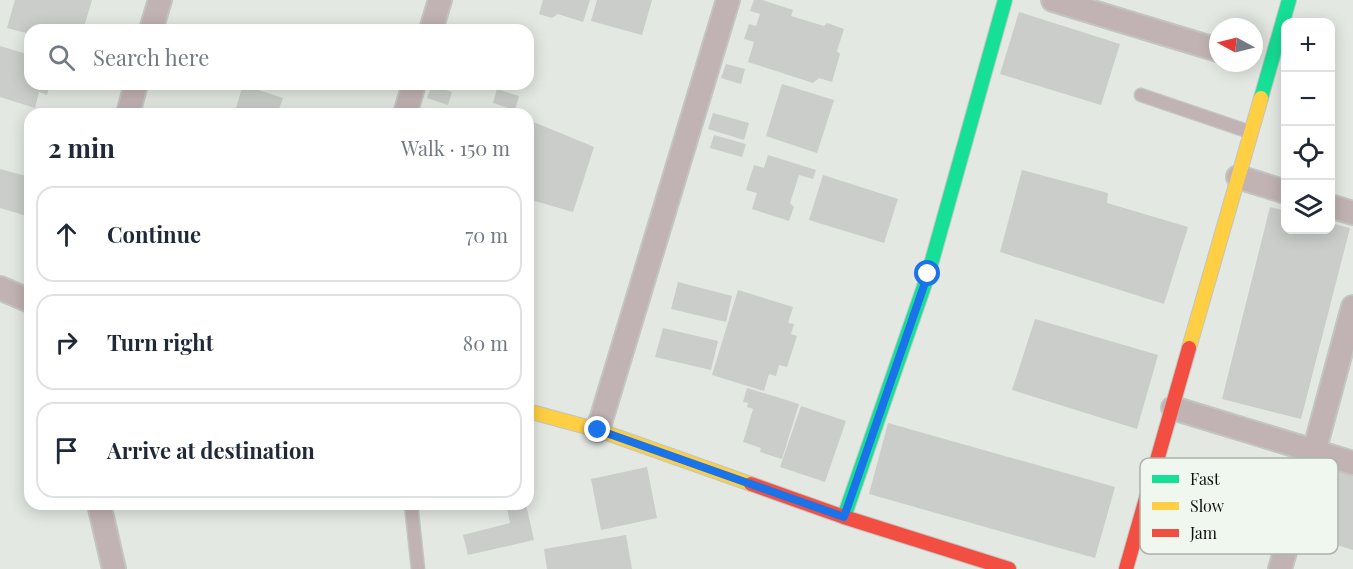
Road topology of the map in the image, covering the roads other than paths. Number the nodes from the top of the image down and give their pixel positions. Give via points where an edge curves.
1 (160, 0) edge
2 (440, 0) edge
3 (728, 0) edge
4 (1005, 0) edge
5 (1053, 0) edge
6 (1289, 0) edge
7 (153, 24) edge
8 (433, 24) edge
9 (1209, 47) edge
10 (1263, 61) edge
11 (1261, 72) edge
12 (134, 90) edge
13 (412, 90) edge
14 (1141, 95) dead end
15 (130, 108) edge
16 (407, 108) edge
17 (1251, 133) junction
18 (1238, 177) junction
19 (1281, 190) edge
20 (1335, 208) edge
21 (1353, 213) edge
22 (0, 288) edge
23 (24, 298) edge
24 (1353, 307) edge
25 (1173, 408) junction
26 (534, 413) edge
27 (598, 430) junction
28 (1314, 452) junction
29 (1158, 458) edge
30 (1312, 458) edge
31 (1335, 458) edge
32 (1338, 459) edge
33 (1353, 463) edge
34 (100, 510) edge
35 (412, 510) edge
36 (844, 517) junction
37 (1140, 521) edge
38 (1284, 554) edge
39 (114, 569) edge
40 (418, 569) edge
41 (1009, 569) edge
42 (1126, 569) edge
43 (1280, 569) edge

1 - 7 street
2 - 8 street
3 - 27 street
4 - 36 street via 928,274
5 - 9 street
6 - 10 street
11 - 17 street
12 - 15 street
13 - 16 street
14 - 17 lane
17 - 18 street
18 - 19 street
18 - 25 street
20 - 21 street
22 - 23 street
24 - 28 street
25 - 28 street
25 - 29 street
26 - 27 street
27 - 36 street
28 - 30 street
28 - 31 street
32 - 33 street
34 - 39 street
35 - 40 lane
36 - 41 street
37 - 42 street
38 - 43 street

